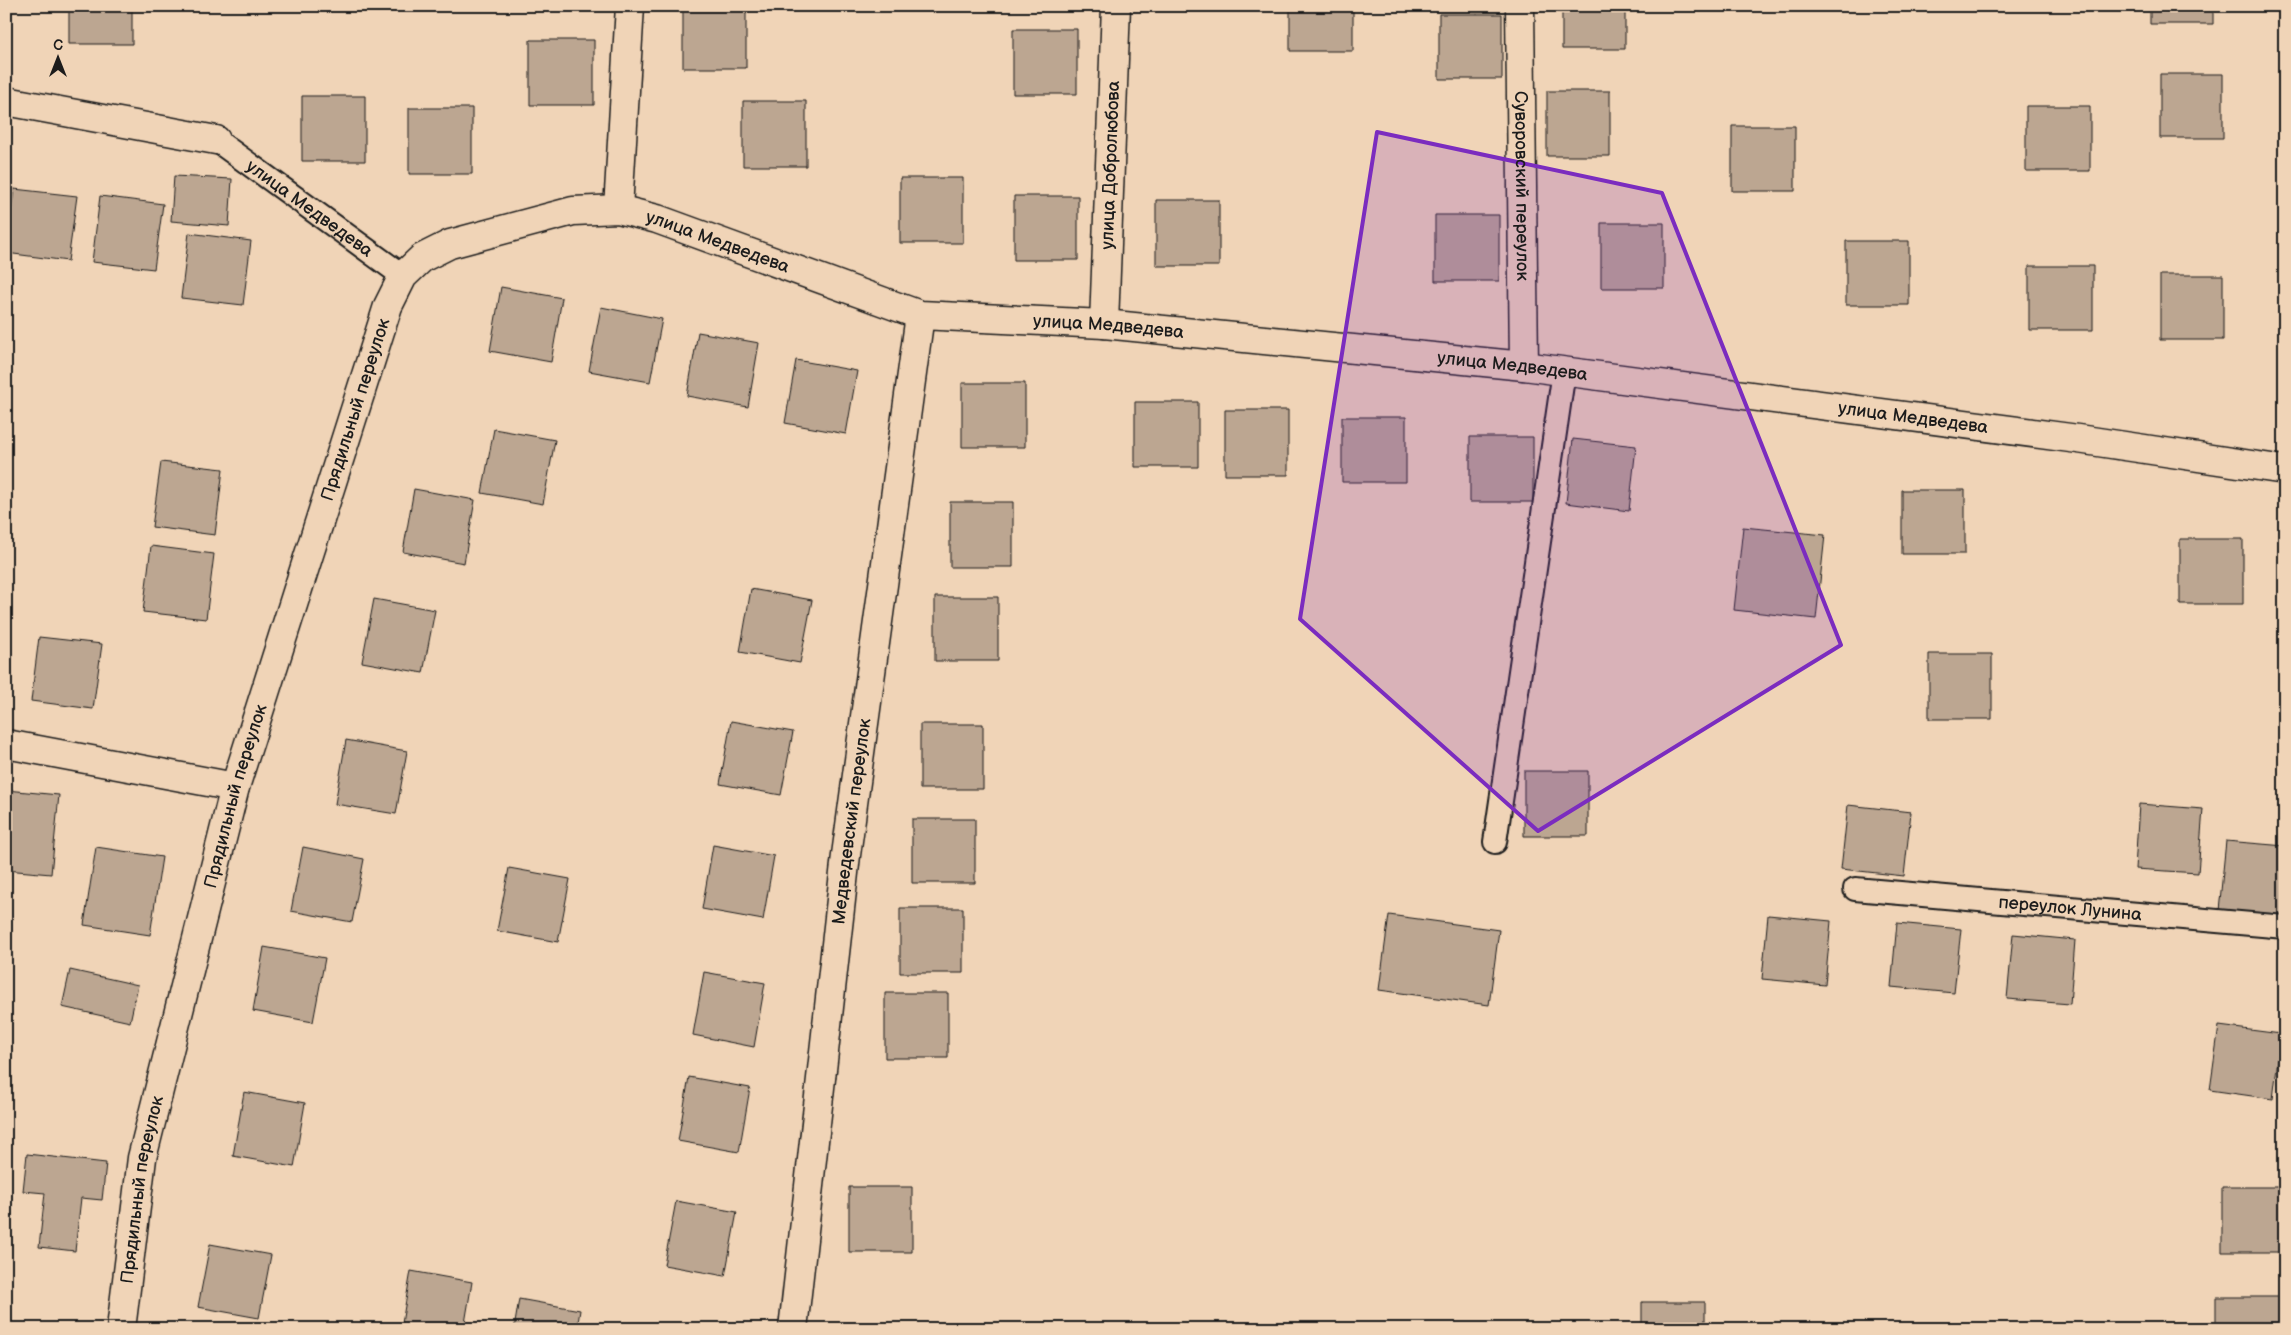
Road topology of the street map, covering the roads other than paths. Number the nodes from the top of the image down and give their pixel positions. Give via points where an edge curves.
1 (630, 6) edge
2 (1116, 6) edge
3 (1520, 6) edge
4 (6, 101) edge
5 (216, 140) joint
6 (618, 209) junction
7 (403, 276) junction
8 (920, 315) junction
9 (1104, 324) junction
10 (1524, 366) junction
11 (1564, 371) junction
12 (2285, 470) edge
13 (6, 744) edge
14 (235, 787) junction
15 (1495, 842) dead end
16 (1855, 889) dead end
17 (2285, 927) edge
18 (122, 1329) edge
19 (792, 1329) edge

1 - 6 street
2 - 9 street, улица Добролюбова
3 - 10 street, Суворовский переулок
4 - 5 street, улица Медведева
5 - 7 lane, улица Медведева
6 - 7 street, улица Медведева via 573,212 450,244 422,258
6 - 8 street, улица Медведева via 657,219
7 - 14 street, Прядильный переулок via 388,306
8 - 9 street, улица Медведева
8 - 19 street, Медведевский переулок via 846,855
9 - 10 street, улица Медведева
10 - 11 street, улица Медведева
11 - 12 street, улица Медведева via 2068,437
11 - 15 lane
13 - 14 street
14 - 18 street, Прядильный переулок via 142,1158
16 - 17 lane, переулок Лунина

